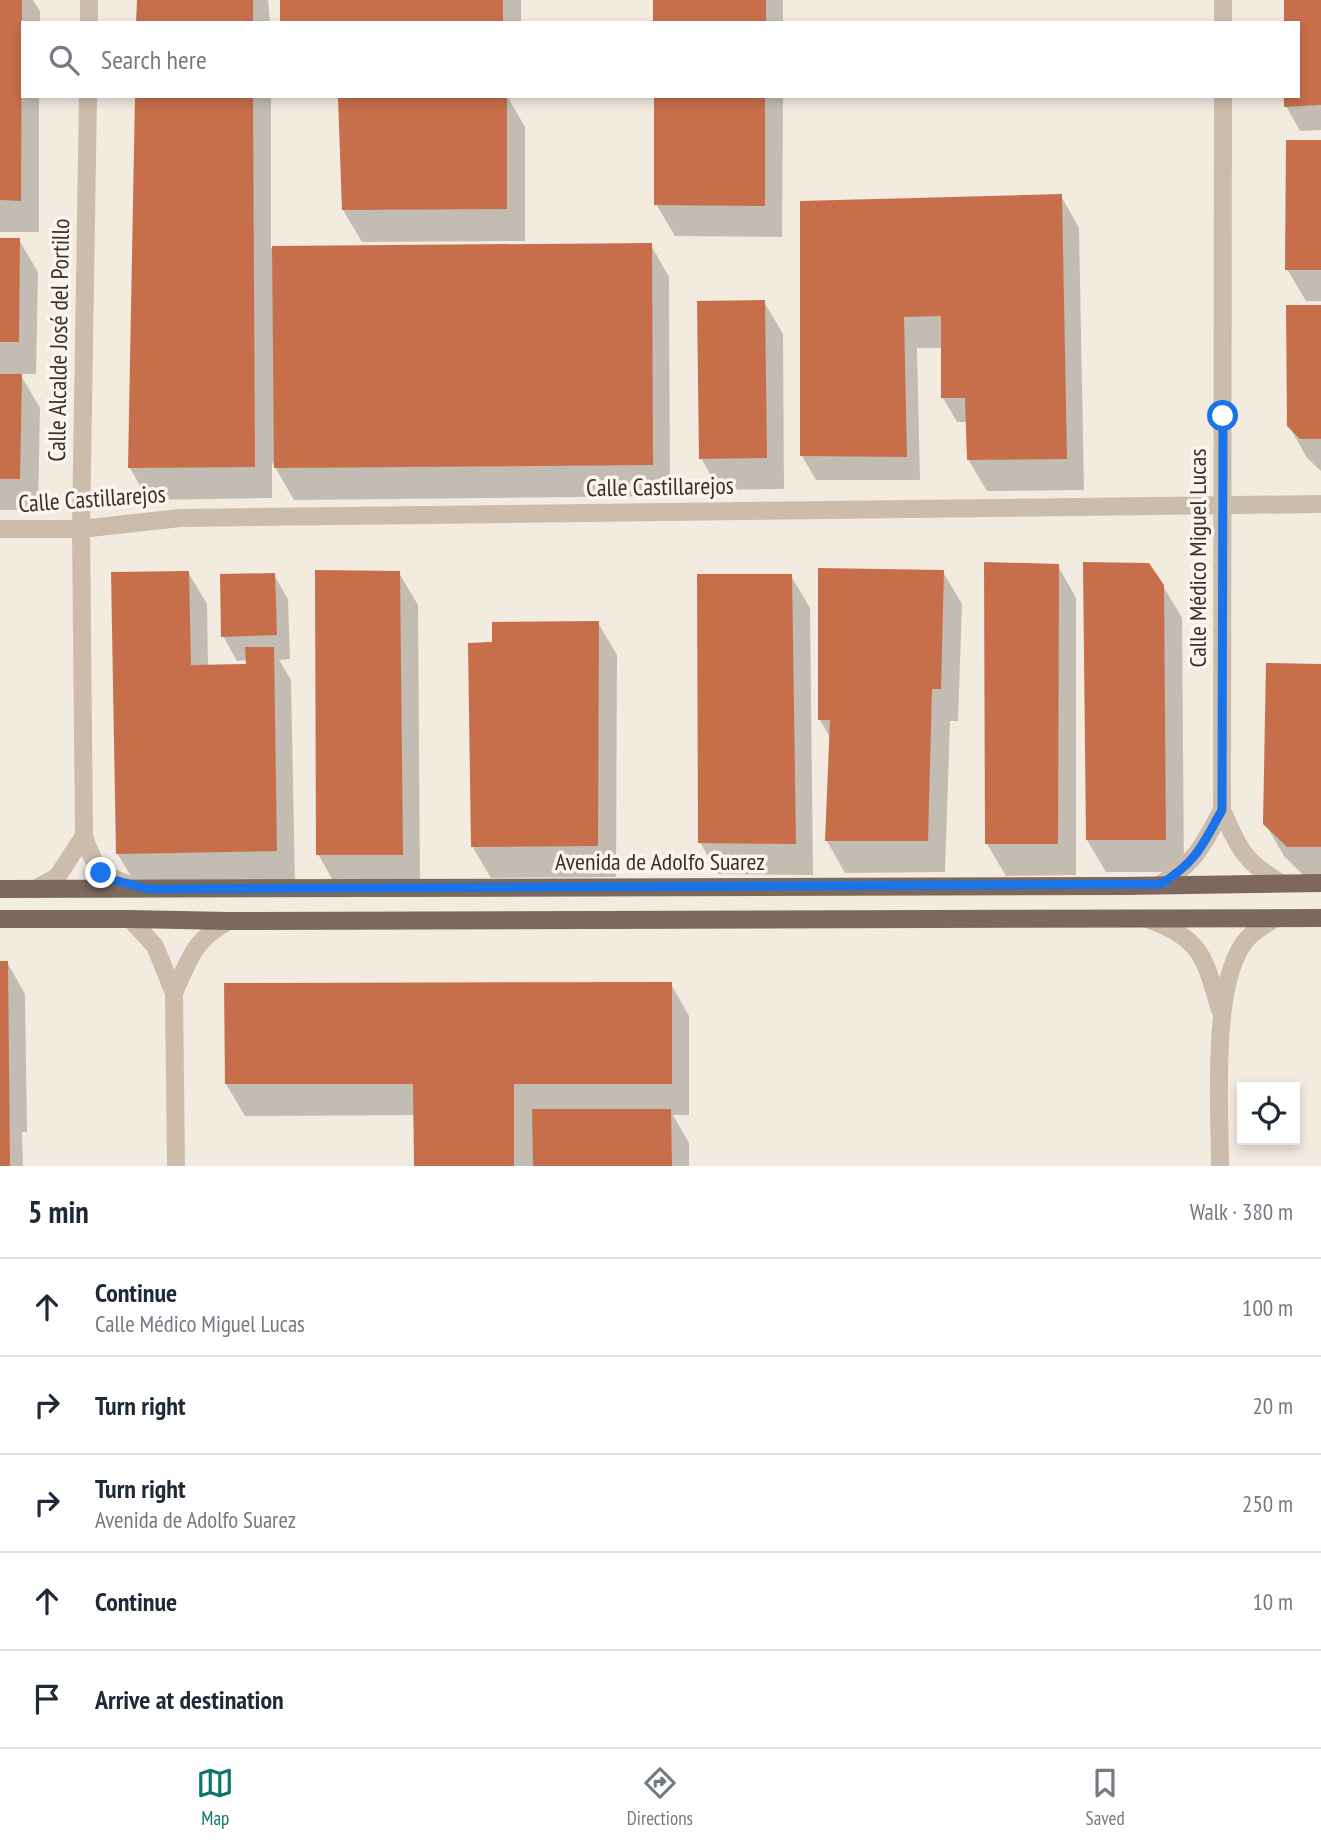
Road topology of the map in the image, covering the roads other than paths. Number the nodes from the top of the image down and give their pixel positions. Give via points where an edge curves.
1 (89, 0) edge
2 (1223, 0) edge
3 (89, 21) edge
4 (1223, 21) edge
5 (88, 98) edge
6 (1223, 98) edge
7 (1223, 503) junction
8 (1321, 504) edge
9 (0, 529) edge
10 (81, 529) junction
11 (1222, 810) junction
12 (84, 836) junction
13 (1281, 883) junction
14 (1321, 883) edge
15 (1161, 884) junction
16 (0, 889) edge
17 (35, 889) junction
18 (148, 889) junction
19 (1275, 918) junction
20 (1321, 918) edge
21 (0, 919) edge
22 (130, 919) junction
23 (1150, 920) junction
24 (228, 921) junction
25 (174, 993) junction
26 (1221, 1013) junction
27 (176, 1166) edge
28 (1220, 1166) edge

1 - 3 street
2 - 4 street
5 - 10 street, Calle Alcalde José del Portillo
6 - 7 street, Calle Médico Miguel Lucas
7 - 8 street, Calle Castillarejos
7 - 10 street, Calle Castillarejos via 180,518
7 - 11 street, Calle Médico Miguel Lucas
9 - 10 street, Calle Castillarejos
10 - 12 street, Calle Alcalde José del Portillo
11 - 13 street via 1249,862
11 - 15 street via 1198,854
12 - 17 street via 57,877
12 - 18 street via 101,873
13 - 14 main road, Avenida de Adolfo Suarez
13 - 15 main road, Avenida de Adolfo Suarez
15 - 18 main road, Avenida de Adolfo Suarez
16 - 17 main road, Avenida de Adolfo Suarez
17 - 18 main road, Avenida de Adolfo Suarez
19 - 20 main road
19 - 23 main road
19 - 26 street via 1247,939 1229,971
21 - 22 main road
22 - 24 main road
22 - 25 street via 155,946
23 - 24 main road
23 - 26 street via 1191,941 1206,963
24 - 25 street via 197,944
25 - 27 street
26 - 28 street

